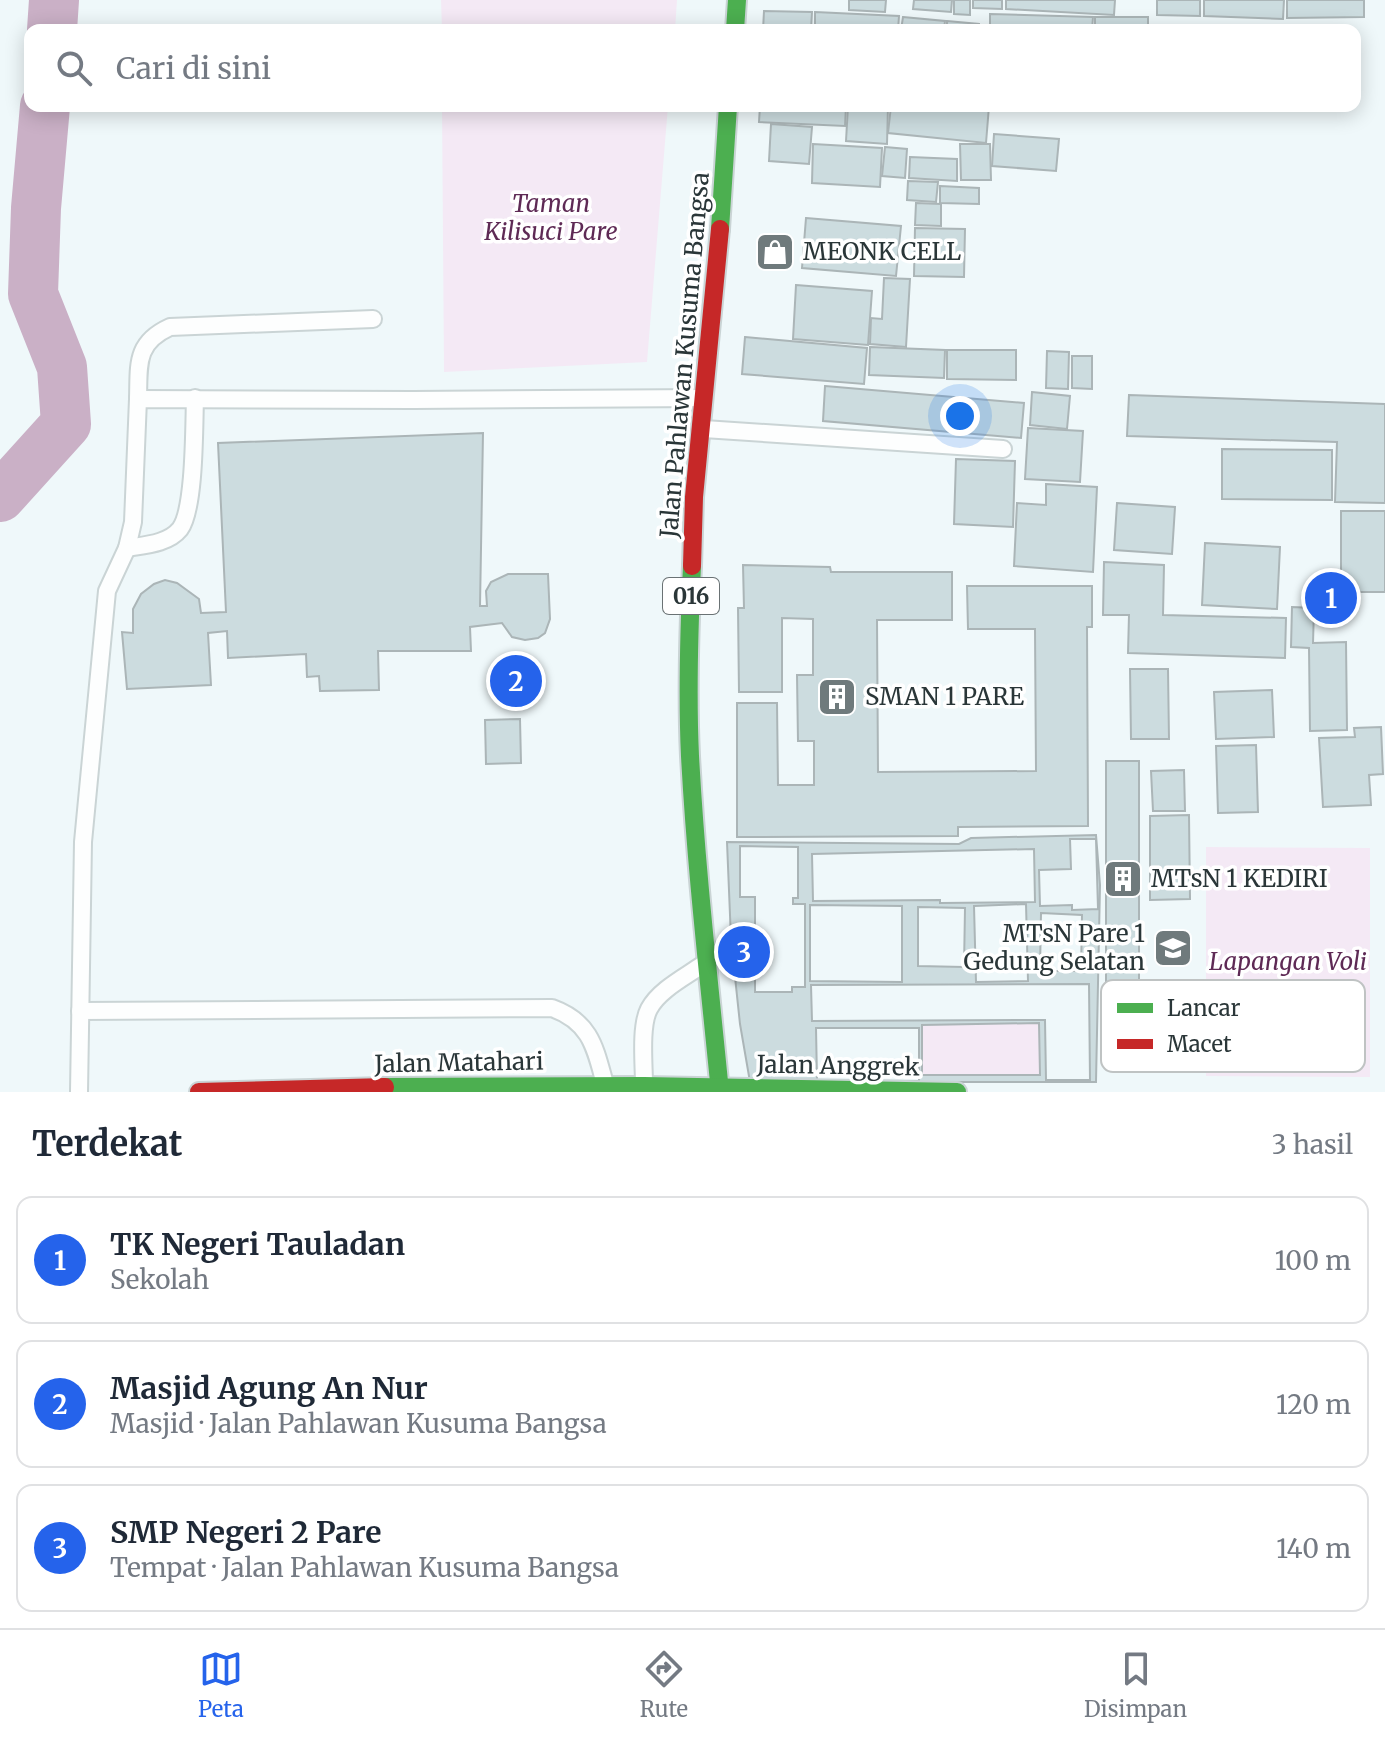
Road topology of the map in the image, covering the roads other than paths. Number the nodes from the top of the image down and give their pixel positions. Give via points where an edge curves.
1 (737, 0) edge
2 (735, 24) edge
3 (728, 112) edge
4 (373, 319) dead end
5 (195, 398) junction
6 (705, 398) junction
7 (138, 399) junction
8 (702, 429) junction
9 (1003, 449) dead end
10 (127, 548) junction
11 (706, 962) junction
12 (80, 1011) junction
13 (605, 1086) junction
14 (644, 1086) junction
15 (719, 1089) edge
16 (768, 1090) edge
17 (79, 1092) edge
18 (199, 1092) edge
19 (957, 1092) edge

1 - 2 main road
3 - 6 main road, Jalan Pahlawan Kusuma Bangsa / 016
4 - 7 lane via 170,327 154,334 141,353
5 - 6 lane
5 - 7 lane
5 - 10 lane via 189,510 179,529 165,540
6 - 8 main road, Jalan Pahlawan Kusuma Bangsa / 016
7 - 10 lane via 133,522
8 - 9 lane
8 - 11 main road, Jalan Pahlawan Kusuma Bangsa / 016 via 694,497 688,669
10 - 12 lane via 107,591 104,614 83,842
11 - 14 lane via 648,1010
11 - 15 main road, Jalan Pahlawan Kusuma Bangsa / 016
12 - 13 lane via 552,1008 581,1025 594,1044
12 - 17 lane
13 - 14 main road, Jalan Matahari
13 - 18 main road, Jalan Matahari
14 - 15 main road, Jalan Matahari
15 - 16 main road, Jalan Anggrek
16 - 19 main road, Jalan Anggrek

